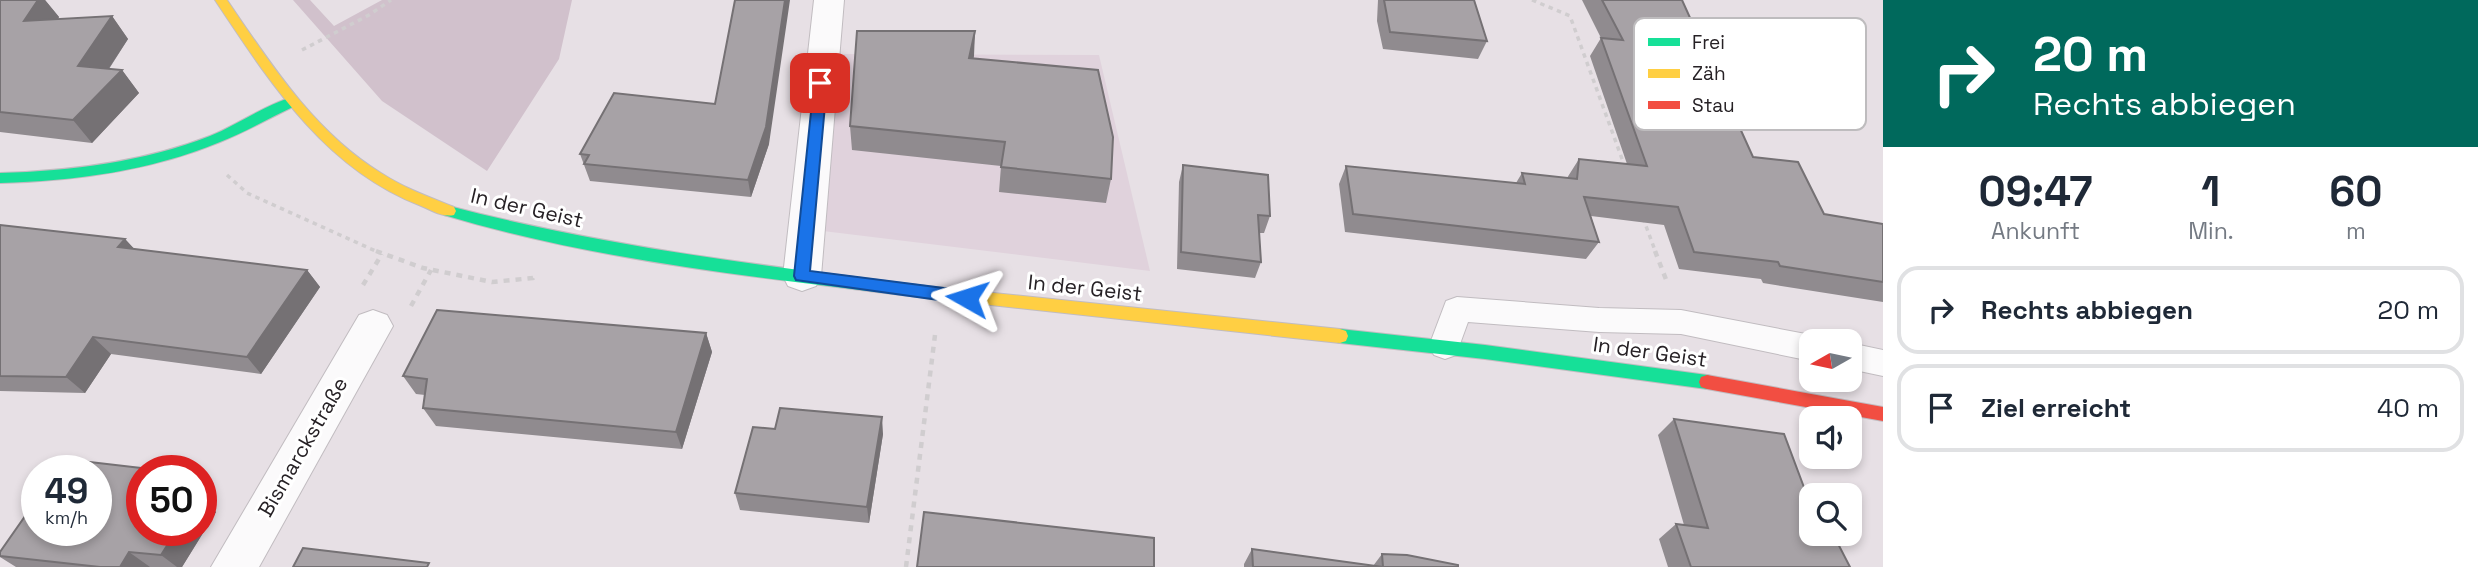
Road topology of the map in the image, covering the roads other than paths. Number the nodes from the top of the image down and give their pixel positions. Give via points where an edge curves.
1 (222, 0) edge
2 (829, 0) edge
3 (292, 102) junction
4 (0, 178) edge
5 (802, 276) junction
6 (373, 326) dead end
7 (1445, 346) junction
8 (1799, 346) edge
9 (1862, 359) edge
10 (1883, 363) edge
11 (1883, 414) edge
12 (234, 567) edge

1 - 3 main road, In der Geist
2 - 5 street
3 - 4 main road via 205,143 127,166 54,178
3 - 5 main road, In der Geist via 355,165 399,192 462,216 600,246
5 - 7 main road, In der Geist via 940,295
6 - 12 street, Bismarckstraße
7 - 8 lane via 1457,309 1681,322
7 - 11 main road, In der Geist via 1774,391
9 - 10 lane

